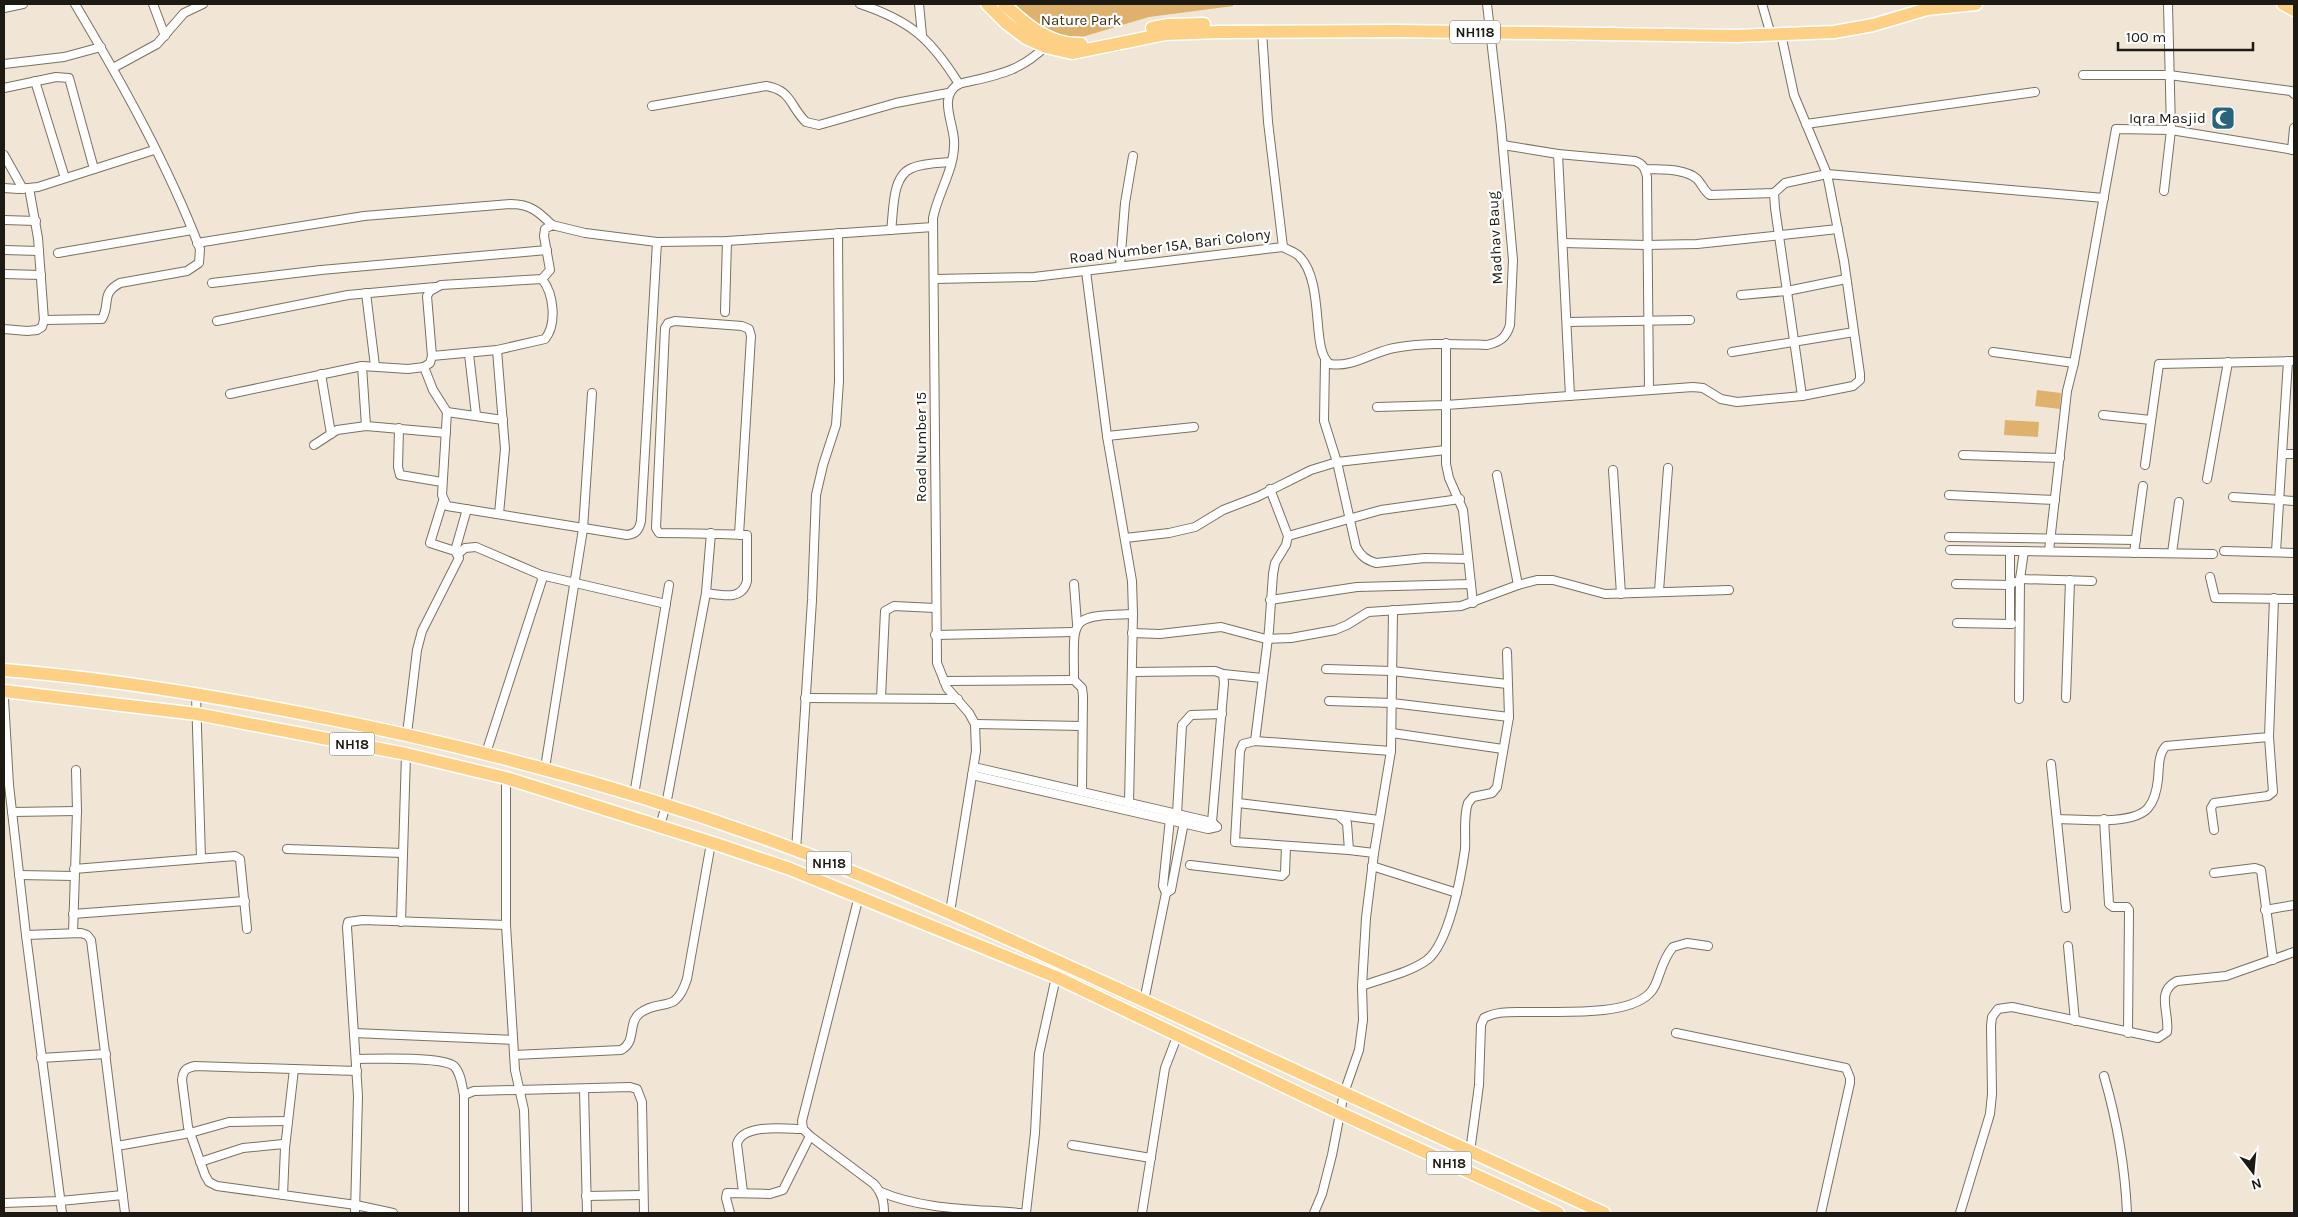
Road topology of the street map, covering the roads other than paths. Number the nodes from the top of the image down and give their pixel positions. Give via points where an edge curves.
1 (23, 4) edge
2 (76, 4) edge
3 (154, 4) edge
4 (203, 4) edge
5 (860, 4) edge
6 (918, 4) edge
7 (987, 4) edge
8 (1004, 4) edge
9 (1487, 4) edge
10 (1762, 4) edge
11 (1921, 4) edge
12 (1976, 4) edge
13 (2168, 4) edge
14 (2283, 4) edge
15 (4, 8) edge
16 (2294, 10) edge
17 (1490, 29) junction
18 (1262, 31) junction
19 (1774, 32) junction
20 (922, 35) junction
21 (165, 36) junction
22 (1049, 43) junction
23 (101, 47) junction
24 (4, 64) edge
25 (113, 68) junction
26 (2083, 74) dead end
27 (2169, 75) junction
28 (35, 81) junction
29 (958, 84) junction
30 (4, 88) edge
31 (2035, 92) dead end
32 (948, 93) junction
33 (2294, 94) edge
34 (652, 106) dead end
35 (1806, 124) junction
36 (2294, 128) edge
37 (2170, 130) junction
38 (1503, 145) junction
39 (154, 150) junction
40 (2293, 150) edge
41 (1558, 154) junction
42 (4, 155) edge
43 (1134, 156) dead end
44 (951, 162) junction
45 (94, 169) junction
46 (1645, 169) junction
47 (1827, 174) junction
48 (65, 178) junction
49 (4, 188) edge
50 (26, 189) junction
51 (2164, 191) dead end
52 (1774, 193) junction
53 (2104, 198) junction
54 (4, 220) edge
55 (36, 221) junction
56 (552, 225) junction
57 (933, 227) junction
58 (1838, 229) junction
59 (192, 230) junction
60 (891, 230) junction
61 (838, 234) junction
62 (1779, 237) junction
63 (727, 241) junction
64 (657, 242) junction
65 (197, 243) junction
66 (1563, 243) junction
67 (1646, 246) junction
68 (1283, 247) junction
69 (4, 250) edge
70 (39, 250) junction
71 (547, 250) junction
72 (58, 253) dead end
73 (1120, 266) junction
74 (1086, 270) junction
75 (4, 274) edge
76 (41, 275) junction
77 (542, 279) junction
78 (935, 279) junction
79 (1846, 279) junction
80 (212, 283) dead end
81 (435, 287) junction
82 (1787, 291) junction
83 (366, 293) junction
84 (1741, 295) dead end
85 (725, 312) dead end
86 (44, 320) junction
87 (1690, 320) dead end
88 (1647, 321) junction
89 (217, 322) dead end
90 (1567, 322) junction
91 (4, 328) edge
92 (1854, 332) junction
93 (1794, 341) junction
94 (1446, 343) junction
95 (497, 350) junction
96 (1732, 352) dead end
97 (1993, 352) dead end
98 (469, 354) junction
99 (432, 356) junction
100 (1325, 361) junction
101 (2291, 361) edge
102 (2228, 362) junction
103 (2074, 363) junction
104 (362, 366) junction
105 (375, 366) junction
106 (424, 367) junction
107 (321, 374) junction
108 (1648, 390) junction
109 (592, 393) dead end
110 (230, 394) dead end
111 (1570, 396) junction
112 (1802, 396) junction
113 (1446, 405) junction
114 (2285, 405) junction
115 (2294, 405) edge
116 (1377, 407) dead end
117 (447, 412) junction
118 (476, 415) junction
119 (2103, 415) dead end
120 (503, 420) junction
121 (2151, 420) junction
122 (366, 426) junction
123 (1194, 427) dead end
124 (399, 428) junction
125 (446, 433) junction
126 (331, 434) junction
127 (1107, 436) junction
128 (314, 445) dead end
129 (1446, 450) junction
130 (2282, 454) junction
131 (2294, 454) edge
132 (1963, 455) dead end
133 (2060, 458) junction
134 (1337, 462) junction
135 (2145, 464) dead end
136 (1668, 468) dead end
137 (1613, 470) dead end
138 (1497, 474) dead end
139 (2207, 479) dead end
140 (442, 482) junction
141 (2143, 486) dead end
142 (1270, 489) junction
143 (1949, 494) dead end
144 (2234, 497) dead end
145 (1460, 500) junction
146 (2055, 500) junction
147 (2279, 500) junction
148 (443, 501) junction
149 (2294, 501) edge
150 (2179, 502) dead end
151 (467, 509) junction
152 (499, 514) junction
153 (1350, 518) junction
154 (583, 529) junction
155 (711, 533) junction
156 (738, 535) junction
157 (1288, 536) junction
158 (1949, 537) dead end
159 (1125, 538) junction
160 (2051, 538) junction
161 (2136, 540) junction
162 (1950, 550) dead end
163 (2010, 551) junction
164 (2024, 551) junction
165 (2049, 551) junction
166 (2224, 551) dead end
167 (2276, 552) junction
168 (456, 553) junction
169 (2134, 553) junction
170 (2172, 553) junction
171 (2294, 553) edge
172 (2213, 554) dead end
173 (1468, 559) junction
174 (541, 576) junction
175 (2210, 577) dead end
176 (2020, 578) junction
177 (2070, 580) junction
178 (2092, 581) dead end
179 (575, 583) junction
180 (1074, 584) dead end
181 (1471, 584) junction
182 (1956, 584) dead end
183 (669, 585) dead end
184 (1518, 585) junction
185 (2010, 585) junction
186 (1729, 590) dead end
187 (1659, 591) junction
188 (706, 593) junction
189 (1621, 594) junction
190 (2274, 598) junction
191 (2294, 599) edge
192 (1270, 600) junction
193 (1473, 603) junction
194 (666, 604) junction
195 (935, 608) junction
196 (1393, 610) junction
197 (1133, 614) junction
198 (1957, 623) dead end
199 (2010, 624) junction
200 (2020, 624) junction
201 (1076, 628) junction
202 (1132, 633) junction
203 (935, 635) junction
204 (1266, 639) junction
205 (1507, 652) dead end
206 (1326, 669) dead end
207 (4, 670) edge
208 (1392, 671) junction
209 (1132, 672) junction
210 (1223, 674) junction
211 (1262, 678) junction
212 (1074, 680) junction
213 (944, 681) junction
214 (1507, 684) junction
215 (4, 691) edge
216 (196, 695) junction
217 (806, 698) junction
218 (881, 698) junction
219 (2019, 698) dead end
220 (2066, 698) dead end
221 (4, 699) edge
222 (958, 699) junction
223 (1329, 701) dead end
224 (1392, 703) junction
225 (288, 711) junction
226 (197, 714) junction
227 (1222, 714) junction
228 (1509, 716) junction
229 (975, 724) junction
230 (1082, 726) junction
231 (283, 731) junction
232 (1392, 733) junction
233 (407, 734) junction
234 (2269, 737) junction
235 (1255, 741) junction
236 (1503, 750) junction
237 (1390, 751) junction
238 (486, 753) junction
239 (406, 754) junction
240 (2051, 764) dead end
241 (545, 768) junction
242 (76, 770) dead end
243 (973, 771) junction
244 (506, 778) junction
245 (1082, 792) junction
246 (634, 795) junction
247 (1129, 803) junction
248 (1238, 803) junction
249 (666, 806) junction
250 (77, 811) junction
251 (12, 812) junction
252 (1177, 814) junction
253 (1338, 815) junction
254 (1170, 819) junction
255 (2057, 819) junction
256 (1379, 820) junction
257 (2104, 820) junction
258 (1184, 822) junction
259 (1212, 822) junction
260 (660, 826) junction
261 (2214, 830) dead end
262 (710, 843) junction
263 (1286, 846) junction
264 (287, 849) dead end
265 (1349, 850) junction
266 (796, 851) junction
267 (403, 853) junction
268 (1374, 853) junction
269 (201, 858) junction
270 (1190, 865) dead end
271 (1372, 866) junction
272 (74, 873) junction
273 (2214, 873) dead end
274 (19, 875) junction
275 (1166, 893) junction
276 (1457, 893) junction
277 (859, 896) junction
278 (245, 901) junction
279 (2294, 906) edge
280 (2066, 908) dead end
281 (2265, 910) junction
282 (950, 912) junction
283 (73, 914) junction
284 (401, 922) junction
285 (506, 926) junction
286 (247, 929) dead end
287 (73, 933) junction
288 (26, 935) junction
289 (1003, 936) junction
290 (1708, 946) dead end
291 (2068, 946) dead end
292 (2294, 952) edge
293 (997, 953) junction
294 (2273, 960) junction
295 (1056, 976) junction
296 (1362, 986) junction
297 (1144, 1001) junction
298 (2075, 1021) junction
299 (2128, 1032) junction
300 (354, 1033) junction
301 (1676, 1033) dead end
302 (1178, 1034) junction
303 (513, 1040) junction
304 (106, 1054) junction
305 (514, 1054) junction
306 (41, 1058) junction
307 (356, 1058) junction
308 (294, 1069) junction
309 (357, 1070) junction
310 (2104, 1076) dead end
311 (584, 1089) junction
312 (519, 1091) junction
313 (1344, 1093) junction
314 (464, 1096) junction
315 (1340, 1114) junction
316 (288, 1121) junction
317 (803, 1129) junction
318 (190, 1133) junction
319 (810, 1136) junction
320 (1072, 1145) dead end
321 (117, 1146) junction
322 (285, 1148) junction
323 (1470, 1152) junction
324 (1151, 1158) junction
325 (200, 1162) junction
326 (743, 1192) junction
327 (881, 1192) junction
328 (123, 1195) junction
329 (283, 1195) junction
330 (643, 1195) junction
331 (586, 1196) junction
332 (60, 1201) junction
333 (4, 1203) edge
334 (356, 1205) junction
335 (62, 1213) edge
336 (125, 1213) edge
337 (355, 1213) edge
338 (393, 1213) edge
339 (464, 1213) edge
340 (527, 1213) edge
341 (587, 1213) edge
342 (644, 1213) edge
343 (730, 1213) edge
344 (884, 1213) edge
345 (1020, 1213) edge
346 (1026, 1213) edge
347 (1142, 1213) edge
348 (1314, 1213) edge
349 (1558, 1213) edge
350 (1604, 1213) edge
351 (1821, 1213) edge
352 (1960, 1213) edge
353 (2127, 1213) edge

1 - 15 street
2 - 23 street
3 - 21 street
4 - 21 street via 184,13
5 - 20 street via 886,12
6 - 20 street
7 - 22 highway, NH118 via 1026,38
8 - 22 highway, NH118
9 - 17 street, Madhav Baug
10 - 19 street
11 - 19 highway, NH118 via 1871,19
12 - 19 highway, NH118 via 1927,9 1855,29
13 - 27 street
14 - 16 highway
17 - 18 highway, NH118
17 - 19 highway, NH118
17 - 22 highway, NH118 via 1292,23 1168,25 1089,43
17 - 38 street, Madhav Baug
18 - 22 highway, NH118 via 1165,34 1072,53
18 - 68 street, Road Number 15A, Bari Colony via 1268,122
19 - 35 street
20 - 29 street via 941,54
21 - 25 street via 157,44
22 - 29 street via 1026,64 1013,70
23 - 24 street via 64,57
23 - 25 street
25 - 39 street
26 - 27 street
27 - 33 street via 2291,91
27 - 37 street
28 - 30 street
28 - 45 street via 69,78
28 - 48 street
29 - 32 street
31 - 35 street
32 - 34 street via 819,124 806,122 784,92 766,86
32 - 44 street, Road Number 15 via 954,139
35 - 47 street
36 - 40 street
37 - 40 street
37 - 51 street
37 - 53 street via 2116,129
38 - 41 street
38 - 94 street, Madhav Baug via 1513,260 1510,325 1507,335 1496,343
39 - 45 street
39 - 59 street via 177,190
41 - 46 street via 1635,161
41 - 66 street
42 - 50 street
43 - 73 street via 1125,203
44 - 57 street, Road Number 15 via 934,208
44 - 60 street via 914,167 903,174 897,187
45 - 48 street
46 - 52 street via 1690,175 1706,192 1717,197
46 - 67 street
47 - 52 street via 1785,183
47 - 53 street
47 - 58 street
48 - 50 street
49 - 50 street
50 - 55 street
52 - 62 street
53 - 103 street
54 - 55 street
55 - 70 street
56 - 64 street via 585,233
56 - 65 street via 530,207 511,204 364,216
56 - 71 street via 545,229
57 - 60 street
57 - 78 street, Road Number 15
58 - 62 street
58 - 79 street
59 - 65 street
59 - 72 street
60 - 61 street
61 - 63 street
61 - 217 street via 839,382 836,425 816,496
62 - 67 street
62 - 82 street
63 - 64 street
63 - 85 street
64 - 154 street via 640,528 627,535
65 - 86 street via 200,257 194,268 112,287 102,319
66 - 67 street
66 - 90 street
67 - 88 street
68 - 73 street, Road Number 15A, Bari Colony
68 - 100 street via 1299,256 1314,285
69 - 70 street
70 - 76 street
71 - 77 street via 550,270
71 - 80 street
73 - 74 street, Road Number 15A, Bari Colony
74 - 78 street, Road Number 15A, Bari Colony via 1034,277
74 - 127 street
75 - 76 street
76 - 86 street
77 - 81 street
77 - 95 street via 552,300 549,334 540,342
78 - 195 street, Road Number 15
79 - 82 street
79 - 92 street
81 - 83 street
81 - 99 street via 427,296
82 - 84 street
82 - 93 street
83 - 89 street
83 - 105 street
86 - 91 street via 37,330
87 - 88 street
88 - 90 street
88 - 108 street
90 - 111 street
92 - 93 street
92 - 112 street via 1860,374 1857,384
93 - 96 street
93 - 112 street
94 - 100 street, Madhav Baug via 1391,349 1348,364 1335,365
94 - 113 street
95 - 98 street
95 - 120 street
97 - 103 street
98 - 99 street
98 - 118 street
99 - 106 street
100 - 134 street via 1324,421
101 - 102 street
101 - 114 street
102 - 121 street via 2159,364
102 - 139 street
103 - 133 street via 2067,391
104 - 105 street
104 - 107 street
104 - 122 street
105 - 106 street
106 - 117 street
107 - 110 street
107 - 126 street
108 - 111 street
108 - 112 street via 1703,388 1721,399 1737,402
109 - 154 street
111 - 113 street
113 - 116 street
113 - 129 street
114 - 115 street
114 - 130 street
117 - 118 street
117 - 125 street
118 - 120 street
119 - 121 street
120 - 152 street via 506,449
121 - 135 street
122 - 124 street
122 - 126 street via 337,430
123 - 127 street
124 - 125 street
124 - 140 street via 400,475
125 - 140 street
126 - 128 street
127 - 159 street
129 - 134 street
129 - 145 street via 1447,473
130 - 131 street
130 - 147 street
132 - 133 street
133 - 146 street
134 - 142 street
134 - 153 street
136 - 187 street
137 - 189 street
138 - 184 street
140 - 148 street
141 - 161 street
142 - 157 street
142 - 159 street via 1223,510 1195,527
143 - 146 street
144 - 147 street
145 - 153 street via 1411,505
145 - 173 street
146 - 160 street
147 - 149 street
147 - 167 street
148 - 151 street via 447,506
148 - 168 street via 430,543
150 - 170 street
151 - 152 street
151 - 168 street
152 - 154 street
153 - 157 street
153 - 173 street via 1356,547 1368,561
154 - 179 street
155 - 156 street
155 - 156 street via 660,532 656,528 665,328 675,321 749,329
155 - 188 street
156 - 188 street via 747,535 745,588 740,594
157 - 192 street via 1275,563
158 - 160 street
159 - 197 street
160 - 161 street
160 - 165 street
161 - 169 street
162 - 163 street
163 - 164 street
163 - 185 street
164 - 165 street
164 - 176 street
165 - 169 street
166 - 167 street
167 - 171 street
168 - 174 street via 476,547
168 - 233 street via 456,564 422,630
169 - 170 street
170 - 172 street
173 - 181 street
174 - 179 street
174 - 238 street
175 - 190 street via 2215,598
176 - 177 street
176 - 185 street
176 - 200 street
177 - 178 street
177 - 220 street
179 - 194 street
179 - 241 street
180 - 201 street
181 - 192 street via 1357,587
181 - 193 street
182 - 185 street
183 - 194 street
184 - 189 street via 1553,580 1605,594
184 - 193 street
185 - 199 street
186 - 187 street
187 - 189 street
188 - 249 street
190 - 191 street
190 - 234 street
192 - 204 street
193 - 196 street
194 - 246 street
195 - 203 street, Road Number 15
195 - 218 street via 894,606 885,611
196 - 204 street via 1368,612 1335,630
196 - 208 street
197 - 201 street via 1095,615 1081,620
197 - 202 street
198 - 199 street
199 - 200 street
200 - 219 street
201 - 203 street
201 - 212 street
202 - 204 street via 1160,634 1221,627
202 - 209 street
203 - 213 street, Road Number 15 via 937,663
204 - 211 street
205 - 214 street
206 - 208 street
207 - 216 highway, NH18
208 - 214 street
208 - 224 street
209 - 210 street via 1215,671
209 - 247 street
210 - 211 street
210 - 227 street
211 - 235 street
212 - 213 street
212 - 230 street via 1082,688
213 - 222 street, Road Number 15
214 - 228 street
215 - 226 highway, NH18
216 - 225 highway, NH18
216 - 226 street
217 - 218 street
217 - 266 street
218 - 222 street
221 - 251 street
222 - 229 street, Road Number 15
223 - 224 street
224 - 228 street
224 - 232 street
225 - 231 highway
225 - 233 highway, NH18
226 - 231 highway, NH18
226 - 269 street
227 - 252 street via 1191,715 1182,725
227 - 259 street
228 - 236 street
229 - 230 street
229 - 243 street
230 - 245 street
231 - 239 highway, NH18
232 - 236 street
232 - 237 street
233 - 238 highway, NH18
234 - 257 street via 2166,746 2162,749 2158,784 2148,808 2134,817
234 - 261 street via 2273,792 2268,796 2214,803 2211,808
235 - 237 street
235 - 248 street via 1241,747
236 - 276 street via 1495,791 1473,797 1467,806 1466,838
237 - 256 street
238 - 241 highway, NH18
239 - 244 highway, NH18
239 - 267 street
240 - 255 street
241 - 246 highway, NH18
242 - 250 street
243 - 245 street
243 - 254 street
243 - 282 street
244 - 260 highway, NH18
244 - 285 street
245 - 247 street
246 - 249 highway, NH18
247 - 252 street
248 - 253 street
248 - 263 street via 1235,842
249 - 260 street
249 - 266 highway, NH18
250 - 251 street
250 - 272 street
251 - 274 street
252 - 259 street
253 - 256 street
253 - 265 street via 1347,823
254 - 258 street
254 - 275 street via 1163,886
255 - 257 street
255 - 280 street
256 - 268 street
257 - 299 street via 2109,904 2129,910
258 - 259 street via 1208,829 1217,827
258 - 275 street via 1172,890
260 - 262 highway, NH18
262 - 277 highway, NH18
262 - 305 street via 687,979 680,996 674,1002 641,1012 635,1018 630,1042 621,1050
263 - 265 street
263 - 270 street via 1285,873 1282,876
264 - 267 street
265 - 268 street
266 - 282 highway, NH18
267 - 284 street
268 - 271 street
269 - 272 street
269 - 278 street via 228,855 240,859
271 - 276 street
271 - 296 street
272 - 274 street
272 - 283 street
273 - 281 street via 2259,868 2263,874
274 - 288 street
275 - 297 street
276 - 296 street via 1442,940 1427,960
277 - 293 highway, NH18
277 - 317 street via 804,1110
278 - 283 street
278 - 286 street
279 - 281 street
281 - 294 street
282 - 289 highway, NH18
283 - 287 street
284 - 285 street
284 - 300 street via 348,922
285 - 303 street
287 - 288 street
287 - 304 street via 87,935 94,947
288 - 306 street
289 - 293 highway
289 - 297 highway, NH18
290 - 323 street via 1687,943 1673,947 1660,967 1653,989 1633,1004 1581,1011 1502,1012 1484,1018
291 - 298 street
292 - 294 street
293 - 295 highway, NH18
294 - 299 street via 2226,976 2171,984 2164,998 2168,1026 2165,1035 2154,1038
295 - 302 highway, NH18
295 - 346 street via 1039,1054 1034,1153
296 - 313 street via 1363,1020 1359,1050
297 - 313 highway, NH18
298 - 299 street
298 - 352 street via 2004,1007 1995,1012 1991,1026 1990,1114
300 - 303 street
300 - 307 street
301 - 351 street via 1846,1068 1850,1083
302 - 315 highway, NH18
302 - 324 street via 1165,1068
303 - 305 street
304 - 306 street
304 - 321 street
305 - 312 street
306 - 332 street
307 - 309 street
307 - 314 street via 450,1064 459,1074
308 - 309 street
308 - 316 street
308 - 318 street via 187,1068 182,1080
309 - 334 street
310 - 353 street via 2118,1128
311 - 312 street
311 - 330 street via 630,1087 641,1095
311 - 331 street
312 - 314 street via 474,1091
312 - 340 street via 524,1110
313 - 315 street
313 - 323 highway, NH18
314 - 339 street
315 - 348 street via 1322,1194
315 - 349 highway, NH18
316 - 318 street via 228,1122
316 - 322 street
317 - 319 street
317 - 326 street via 767,1129 743,1134 739,1138
318 - 321 street
318 - 325 street
319 - 326 street via 783,1190 770,1194
319 - 327 street
320 - 324 street
321 - 328 street
322 - 325 street via 283,1144 248,1147
322 - 329 street
323 - 350 highway, NH18
324 - 347 street
325 - 329 street via 209,1182 216,1186
326 - 343 street via 727,1193
327 - 344 street
327 - 345 street via 894,1198 928,1204
328 - 332 street
328 - 336 street
329 - 334 street
330 - 331 street
330 - 342 street
331 - 341 street
332 - 333 street
332 - 335 street
334 - 337 street
334 - 338 street

